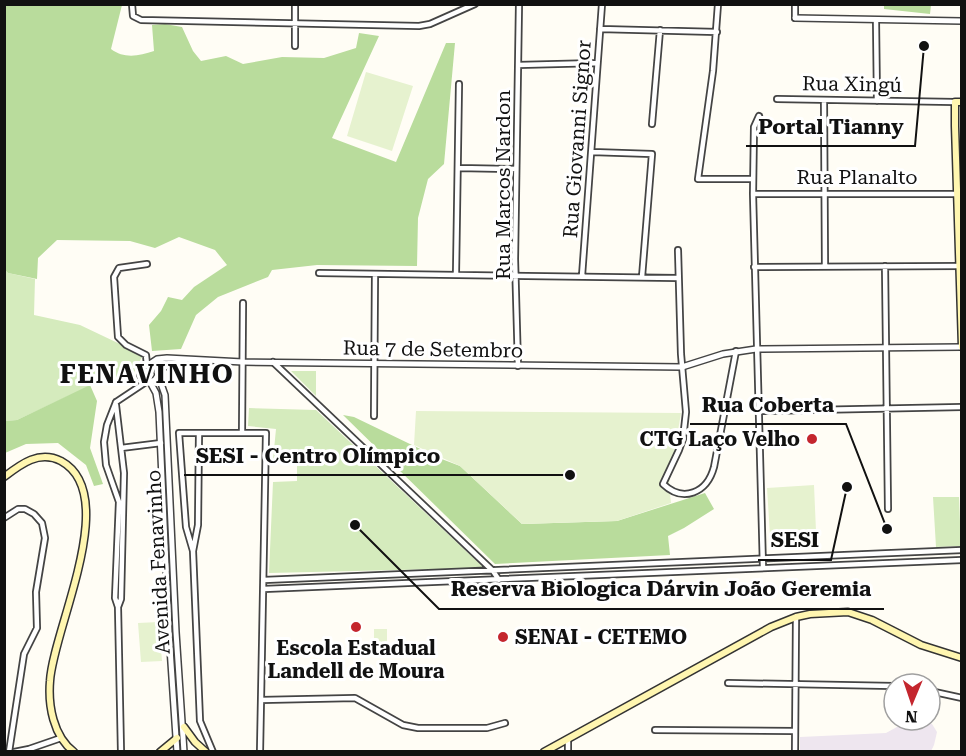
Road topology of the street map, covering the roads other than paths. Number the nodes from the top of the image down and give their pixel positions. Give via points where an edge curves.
1 (132, 4) edge
2 (295, 4) edge
3 (475, 4) edge
4 (519, 4) edge
5 (602, 4) edge
6 (718, 4) edge
7 (795, 4) edge
8 (795, 18) joint
9 (876, 20) junction
10 (962, 21) edge
11 (295, 24) junction
12 (600, 29) junction
13 (660, 30) junction
14 (717, 32) junction
15 (296, 46) dead end
16 (597, 63) junction
17 (519, 65) junction
18 (459, 84) dead end
19 (777, 99) dead end
20 (824, 100) junction
21 (877, 101) junction
22 (958, 102) edge
23 (759, 116) dead end
24 (652, 124) dead end
25 (592, 152) junction
26 (458, 168) junction
27 (516, 169) junction
28 (753, 179) junction
29 (826, 193) junction
30 (753, 194) junction
31 (959, 194) edge
32 (678, 250) dead end
33 (147, 264) dead end
34 (825, 266) junction
35 (885, 266) junction
36 (960, 266) edge
37 (754, 267) junction
38 (320, 273) dead end
39 (375, 274) junction
40 (456, 274) junction
41 (516, 276) junction
42 (582, 276) junction
43 (642, 277) junction
44 (678, 278) junction
45 (243, 303) dead end
46 (886, 347) junction
47 (962, 347) edge
48 (756, 350) junction
49 (736, 351) junction
50 (184, 359) junction
51 (243, 362) junction
52 (273, 362) junction
53 (376, 363) junction
54 (147, 365) junction
55 (518, 366) junction
56 (682, 367) junction
57 (157, 371) junction
58 (148, 382) junction
59 (116, 402) junction
60 (962, 407) edge
61 (887, 408) junction
62 (758, 411) junction
63 (374, 416) dead end
64 (163, 428) junction
65 (199, 433) junction
66 (242, 433) junction
67 (160, 443) junction
68 (121, 448) junction
69 (4, 477) edge
70 (171, 509) junction
71 (888, 509) dead end
72 (163, 510) junction
73 (4, 518) edge
74 (962, 550) edge
75 (172, 551) junction
76 (193, 551) junction
77 (165, 552) junction
78 (902, 552) junction
79 (818, 557) junction
80 (762, 559) junction
81 (962, 560) edge
82 (903, 562) junction
83 (661, 564) junction
84 (819, 565) junction
85 (763, 568) junction
86 (493, 572) junction
87 (662, 573) junction
88 (399, 575) junction
89 (368, 576) junction
90 (264, 580) junction
91 (499, 580) junction
92 (400, 584) junction
93 (369, 585) junction
94 (264, 589) junction
95 (167, 592) junction
96 (174, 592) junction
97 (118, 608) junction
98 (796, 617) junction
99 (176, 632) junction
100 (169, 633) junction
101 (962, 658) edge
102 (180, 673) junction
103 (172, 674) junction
104 (728, 683) dead end
105 (795, 685) junction
106 (882, 686) edge
107 (942, 694) edge
108 (962, 698) edge
109 (261, 700) junction
110 (183, 715) junction
111 (176, 716) junction
112 (505, 723) dead end
113 (184, 727) junction
114 (655, 730) dead end
115 (795, 731) junction
116 (61, 738) junction
117 (177, 738) junction
118 (568, 739) junction
119 (11, 752) edge
120 (74, 752) edge
121 (121, 752) edge
122 (160, 752) edge
123 (177, 752) edge
124 (184, 752) edge
125 (206, 752) edge
126 (213, 752) edge
127 (260, 752) edge
128 (544, 752) edge
129 (568, 752) edge
130 (795, 752) edge

1 - 11 street via 133,16 141,20
2 - 11 street
3 - 11 street via 419,26
4 - 17 street, Rua Marcos Nardon
5 - 12 street, Rua Giovanni Signor
6 - 14 street
7 - 8 street
8 - 9 street
9 - 10 street
9 - 21 street
11 - 15 street
12 - 13 street
12 - 16 street, Rua Giovanni Signor
13 - 14 street
13 - 24 street
14 - 28 street via 698,179
16 - 17 street
16 - 25 street, Rua Giovanni Signor
17 - 27 street, Rua Marcos Nardon
18 - 26 street
19 - 20 street, Rua Xingú
20 - 21 street, Rua Xingú
20 - 29 street
21 - 22 street, Rua Xingú
22 - 31 main road
23 - 28 street via 754,127
25 - 42 street, Rua Giovanni Signor
25 - 43 street via 652,154
26 - 27 street
26 - 40 street
27 - 41 street, Rua Marcos Nardon
28 - 30 street
29 - 30 street, Rua Planalto
29 - 31 street, Rua Planalto
29 - 34 street
30 - 37 street
31 - 36 main road
32 - 44 street
33 - 54 street via 119,268 114,277 118,337 146,355
34 - 35 street
34 - 37 street
35 - 36 street
35 - 46 street
36 - 47 main road
37 - 48 street
38 - 39 street
39 - 40 street
39 - 53 street
40 - 41 street
41 - 42 street
41 - 55 street, Rua Marcos Nardon
42 - 43 street
43 - 44 street
44 - 56 street
45 - 51 street
46 - 47 street, Rua 7 de Setembro
46 - 48 street, Rua 7 de Setembro
46 - 61 street
48 - 49 street, Rua 7 de Setembro
48 - 62 street
49 - 56 street, Rua 7 de Setembro
49 - 56 street via 708,483 696,491 678,494 663,484 685,426
50 - 51 street, Rua 7 de Setembro
50 - 54 street, Rua 7 de Setembro via 157,359
50 - 57 street, Rua 7 de Setembro
51 - 52 street, Rua 7 de Setembro
51 - 66 street
52 - 53 street, Rua 7 de Setembro
52 - 86 street
53 - 55 street, Rua 7 de Setembro
53 - 63 street
54 - 57 street
54 - 58 street via 140,372
55 - 56 street, Rua 7 de Setembro
57 - 58 street via 155,380
57 - 64 street, Avenida Fenavinho via 165,395
58 - 59 street
58 - 64 street, Avenida Fenavinho via 156,393
59 - 68 street
59 - 97 street via 107,425 104,452 119,502 115,598
60 - 61 street
61 - 62 street
61 - 71 street
62 - 80 street
64 - 67 street, Avenida Fenavinho
64 - 70 street, Avenida Fenavinho
65 - 66 street
65 - 76 street via 198,525
65 - 76 street via 179,434 186,527
66 - 90 street via 266,433
67 - 68 street
67 - 72 street, Avenida Fenavinho
68 - 97 street via 125,502
69 - 116 main road via 21,464 45,457 73,469 83,488 86,509 81,560 50,680 51,709
70 - 72 street
70 - 75 street, Avenida Fenavinho
72 - 77 street, Avenida Fenavinho
73 - 119 street via 25,509 42,523 45,538 36,592 37,628 24,654
74 - 78 street
75 - 77 street
75 - 96 street, Avenida Fenavinho
76 - 126 street via 200,721
77 - 95 street, Avenida Fenavinho
78 - 79 street
78 - 82 street
79 - 80 street
79 - 84 street
80 - 83 street
80 - 85 street
81 - 82 street
82 - 84 street
83 - 86 street
83 - 87 street
84 - 85 street
85 - 87 street
86 - 88 street
86 - 91 street
87 - 91 street
88 - 89 street
88 - 92 street
89 - 90 street
89 - 93 street
90 - 94 street
91 - 92 street
92 - 93 street
93 - 94 street
94 - 109 street
95 - 96 street
95 - 100 street, Avenida Fenavinho
96 - 99 street, Avenida Fenavinho
97 - 121 street
98 - 101 main road via 839,611 859,614 921,645
98 - 105 street
98 - 118 main road
99 - 100 street
99 - 102 street, Avenida Fenavinho
100 - 103 street, Avenida Fenavinho
102 - 103 street
102 - 110 street, Avenida Fenavinho
103 - 111 street, Avenida Fenavinho
104 - 105 street
105 - 106 street
105 - 115 street
107 - 108 street
109 - 112 street via 355,698 410,728 487,728
109 - 127 street
110 - 111 street
110 - 113 street, Avenida Fenavinho
111 - 117 street, Avenida Fenavinho
113 - 124 street, Avenida Fenavinho
113 - 125 main road
114 - 115 street
115 - 130 street
116 - 119 street
116 - 120 main road
117 - 122 main road
117 - 123 street, Avenida Fenavinho
118 - 128 main road
118 - 129 street

